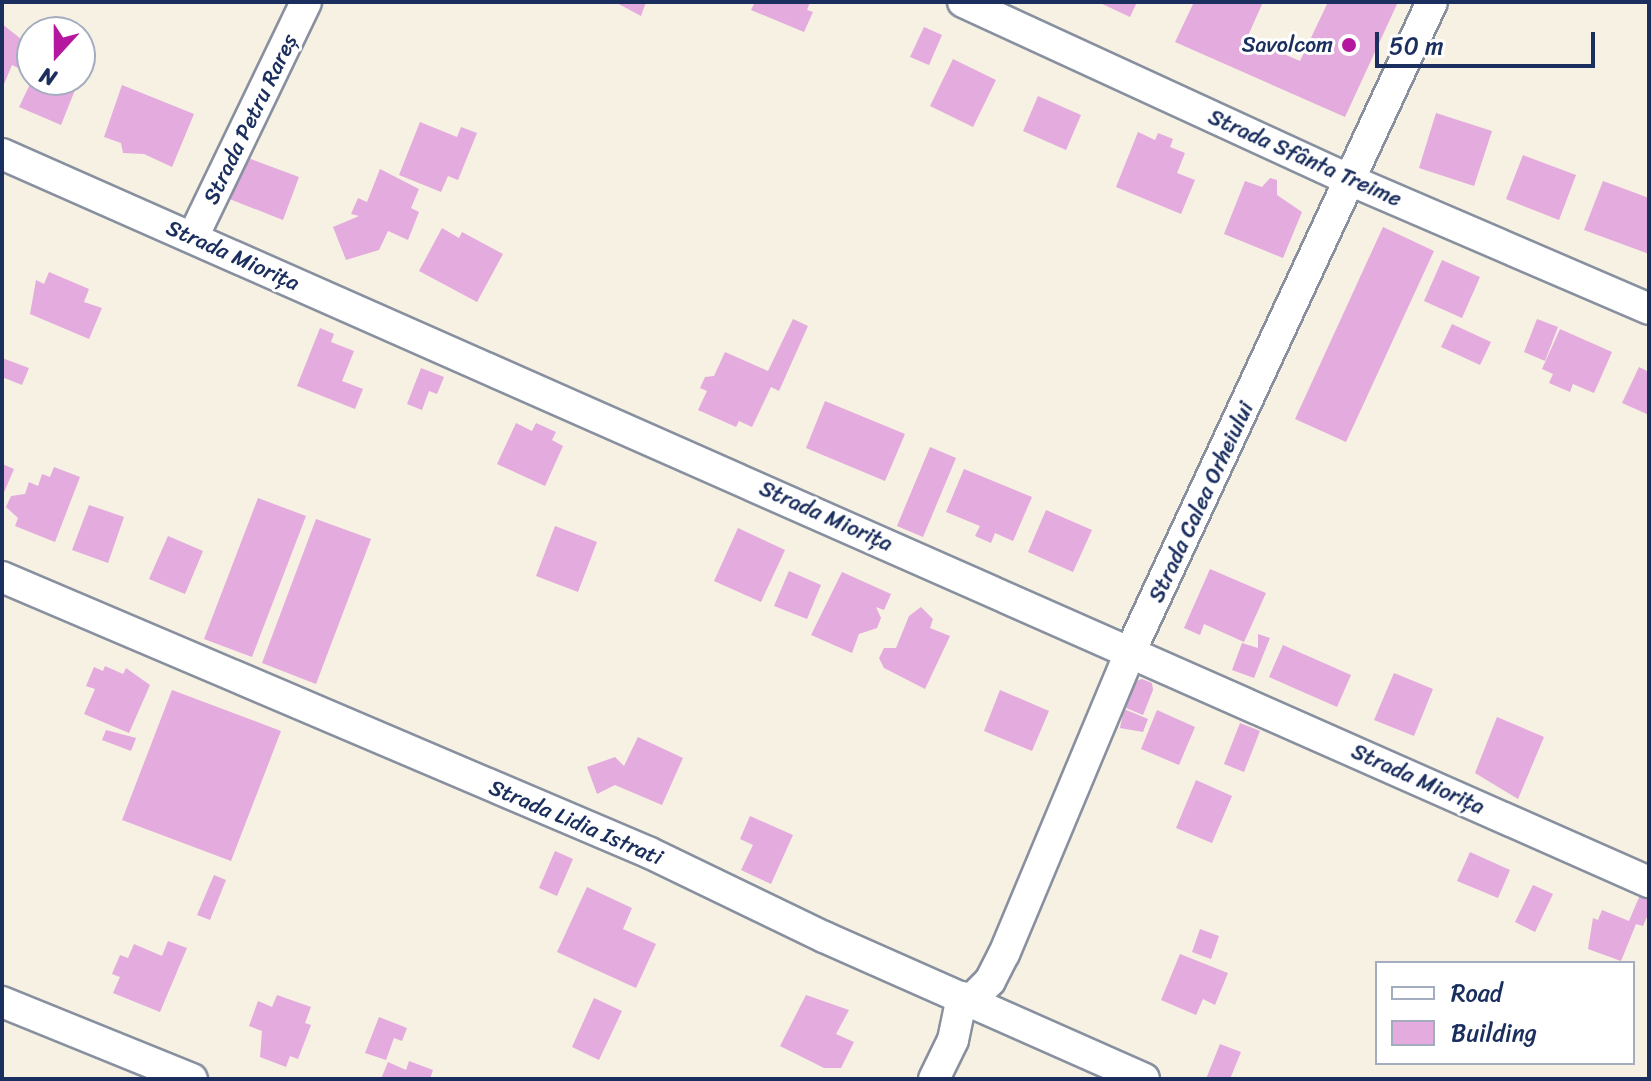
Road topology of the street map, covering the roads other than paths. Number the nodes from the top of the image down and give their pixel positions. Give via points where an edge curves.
1 (306, 2) edge
2 (963, 2) edge
3 (1432, 2) edge
4 (2, 154) edge
5 (1352, 181) junction
6 (193, 237) junction
7 (1649, 309) edge
8 (2, 577) edge
9 (1131, 650) junction
10 (1649, 882) edge
11 (966, 999) junction
12 (2, 1002) edge
13 (192, 1079) edge
14 (934, 1079) edge
15 (1144, 1079) edge

1 - 6 street, Strada Petru Rareș
2 - 5 street, Strada Sfânta Treime
3 - 5 street, Strada Calea Orheiului
4 - 6 street, Strada Miorița
5 - 7 street, Strada Sfânta Treime
5 - 9 street, Strada Calea Orheiului
6 - 9 street, Strada Miorița
8 - 11 street, Strada Lidia Istrati via 650,853
9 - 10 street, Strada Miorița
9 - 11 street, Strada Calea Orheiului via 1004,954 990,981
11 - 14 street, Strada Calea Orheiului
11 - 15 street, Strada Lidia Istrati
12 - 13 street

